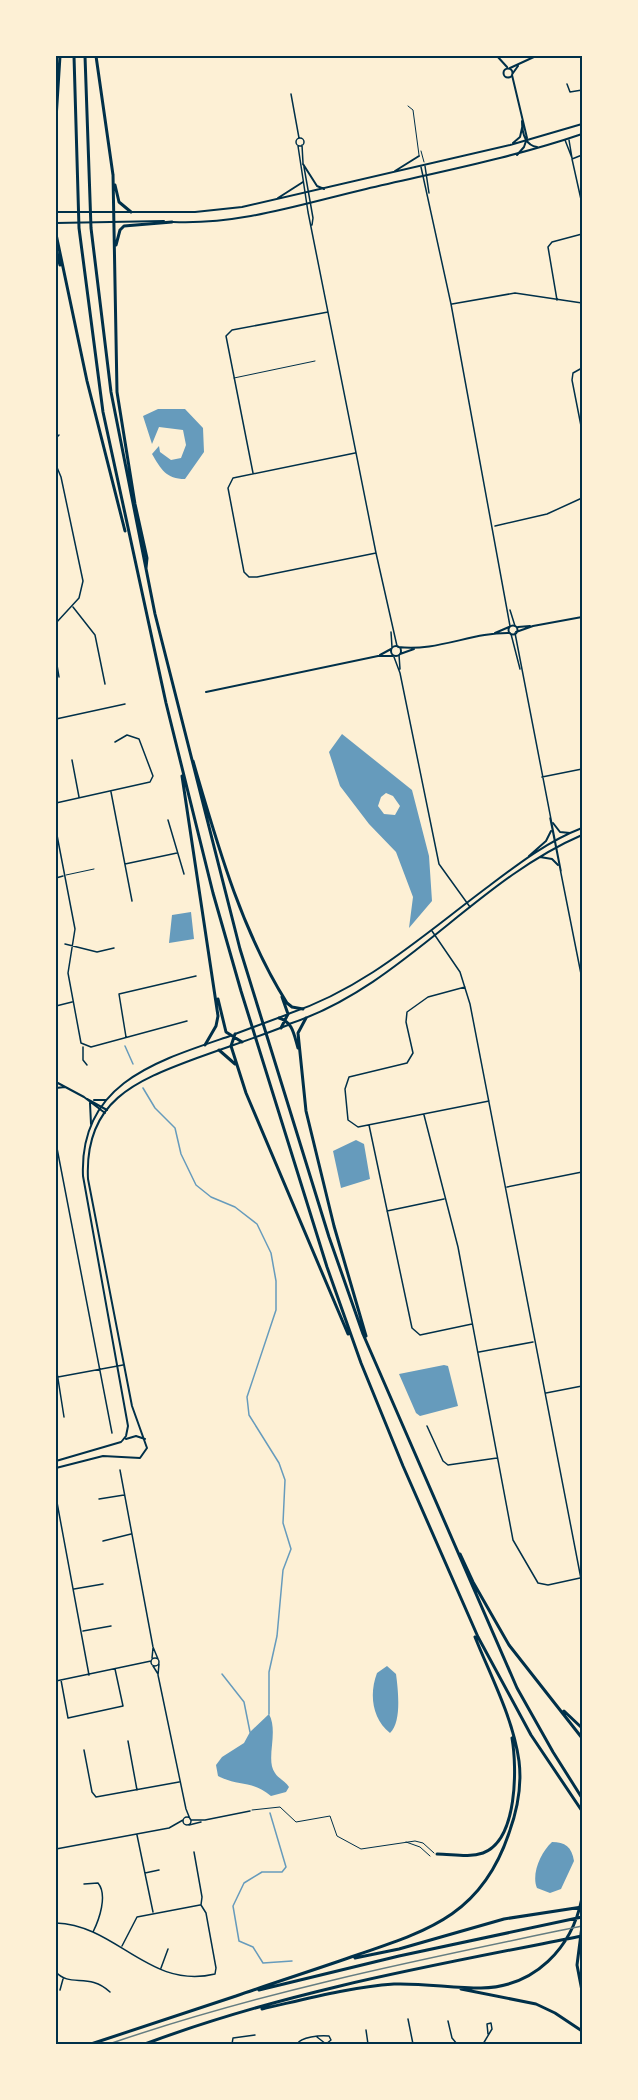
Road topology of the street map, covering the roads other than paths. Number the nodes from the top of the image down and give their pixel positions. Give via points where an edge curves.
1 (60, 56) edge
2 (74, 56) edge
3 (85, 56) edge
4 (96, 56) edge
5 (497, 56) edge
6 (536, 56) edge
7 (518, 66) junction
8 (507, 69) junction
9 (512, 74) junction
10 (507, 77) junction
11 (513, 84) junction
12 (567, 84) dead end
13 (582, 90) edge
14 (291, 94) dead end
15 (408, 106) dead end
16 (56, 118) edge
17 (522, 118) junction
18 (582, 124) edge
19 (522, 128) junction
20 (582, 134) edge
21 (299, 138) junction
22 (567, 139) junction
23 (309, 140) dead end
24 (304, 141) junction
25 (526, 141) junction
26 (291, 142) dead end
27 (296, 142) junction
28 (302, 145) junction
29 (510, 145) junction
30 (298, 146) junction
31 (540, 147) junction
32 (420, 150) junction
33 (517, 155) junction
34 (582, 155) edge
35 (419, 156) junction
36 (572, 159) junction
37 (303, 164) junction
38 (425, 165) junction
39 (421, 166) junction
40 (393, 173) junction
41 (113, 174) junction
42 (425, 176) junction
43 (303, 182) junction
44 (324, 189) junction
45 (307, 193) junction
46 (276, 200) junction
47 (308, 202) junction
48 (582, 204) edge
49 (56, 212) edge
50 (114, 212) junction
51 (131, 212) junction
52 (114, 221) junction
53 (172, 222) junction
54 (56, 223) edge
55 (56, 234) edge
56 (582, 234) edge
57 (56, 250) edge
58 (115, 252) junction
59 (66, 281) junction
60 (558, 300) junction
61 (582, 303) edge
62 (452, 304) junction
63 (328, 312) junction
64 (315, 361) dead end
65 (582, 368) edge
66 (234, 378) junction
67 (582, 431) edge
68 (59, 435) dead end
69 (56, 438) edge
70 (356, 453) junction
71 (56, 465) edge
72 (253, 474) junction
73 (582, 498) edge
74 (494, 526) junction
75 (131, 549) junction
76 (376, 552) junction
77 (146, 573) junction
78 (508, 606) junction
79 (72, 607) junction
80 (56, 616) edge
81 (582, 617) edge
82 (59, 619) junction
83 (56, 623) edge
84 (510, 626) junction
85 (516, 626) junction
86 (533, 626) junction
87 (391, 628) junction
88 (513, 633) junction
89 (493, 634) junction
90 (398, 647) junction
91 (392, 648) junction
92 (417, 648) junction
93 (400, 654) junction
94 (378, 656) junction
95 (394, 656) junction
96 (56, 659) edge
97 (400, 673) junction
98 (59, 677) dead end
99 (105, 684) dead end
100 (206, 692) dead end
101 (124, 704) dead end
102 (56, 719) edge
103 (181, 719) junction
104 (115, 741) dead end
105 (72, 760) dead end
106 (179, 760) junction
107 (582, 769) edge
108 (542, 777) junction
109 (110, 791) junction
110 (79, 798) junction
111 (56, 803) edge
112 (550, 817) junction
113 (168, 820) dead end
114 (553, 823) junction
115 (582, 828) edge
116 (56, 830) edge
117 (551, 831) junction
118 (570, 833) junction
119 (582, 835) edge
120 (555, 842) junction
121 (556, 847) junction
122 (177, 853) junction
123 (528, 858) junction
124 (538, 858) junction
125 (124, 864) junction
126 (558, 865) junction
127 (94, 869) dead end
128 (561, 871) junction
129 (184, 874) dead end
130 (64, 876) junction
131 (56, 878) edge
132 (132, 901) dead end
133 (467, 902) junction
134 (471, 907) junction
135 (431, 930) junction
136 (435, 935) junction
137 (65, 944) dead end
138 (72, 945) junction
139 (114, 948) dead end
140 (196, 976) dead end
141 (582, 979) edge
142 (277, 984) junction
143 (466, 986) junction
144 (216, 990) junction
145 (73, 1002) junction
146 (56, 1006) edge
147 (303, 1009) junction
148 (288, 1014) junction
149 (279, 1018) junction
150 (306, 1018) junction
151 (187, 1021) dead end
152 (288, 1022) junction
153 (281, 1028) joint
154 (232, 1036) junction
155 (126, 1037) junction
156 (242, 1042) junction
157 (84, 1046) junction
158 (205, 1046) junction
159 (231, 1046) junction
160 (219, 1050) junction
161 (300, 1055) junction
162 (87, 1065) dead end
163 (237, 1065) junction
164 (56, 1082) edge
165 (65, 1087) junction
166 (56, 1088) edge
167 (106, 1100) junction
168 (489, 1101) junction
169 (91, 1102) junction
170 (100, 1108) junction
171 (106, 1111) junction
172 (424, 1115) junction
173 (91, 1124) junction
174 (369, 1125) junction
175 (56, 1143) edge
176 (582, 1172) edge
177 (506, 1187) junction
178 (445, 1199) junction
179 (386, 1212) junction
180 (472, 1324) junction
181 (535, 1342) junction
182 (478, 1353) junction
183 (372, 1354) junction
184 (361, 1363) junction
185 (124, 1365) junction
186 (56, 1366) edge
187 (118, 1366) junction
188 (100, 1369) junction
189 (58, 1377) junction
190 (582, 1386) edge
191 (545, 1394) junction
192 (64, 1417) dead end
193 (427, 1426) dead end
194 (112, 1433) dead end
195 (145, 1439) junction
196 (122, 1441) junction
197 (498, 1458) junction
198 (56, 1461) edge
199 (56, 1468) edge
200 (120, 1470) dead end
201 (427, 1481) junction
202 (124, 1495) junction
203 (56, 1497) edge
204 (99, 1499) dead end
205 (57, 1512) edge
206 (132, 1533) junction
207 (103, 1541) dead end
208 (581, 1578) edge
209 (103, 1584) dead end
210 (582, 1584) edge
211 (456, 1587) junction
212 (74, 1589) junction
213 (111, 1626) dead end
214 (81, 1631) junction
215 (153, 1647) junction
216 (158, 1659) junction
217 (152, 1660) junction
218 (143, 1664) junction
219 (159, 1664) junction
220 (153, 1665) junction
221 (116, 1669) junction
222 (89, 1675) junction
223 (158, 1675) junction
224 (61, 1680) junction
225 (56, 1681) edge
226 (502, 1704) junction
227 (558, 1706) junction
228 (582, 1728) edge
229 (582, 1738) edge
230 (128, 1741) dead end
231 (84, 1750) dead end
232 (180, 1782) junction
233 (137, 1790) junction
234 (582, 1798) edge
235 (186, 1809) junction
236 (250, 1810) joint
237 (582, 1811) edge
238 (184, 1819) junction
239 (190, 1819) junction
240 (205, 1820) junction
241 (188, 1825) junction
242 (136, 1833) junction
243 (403, 1842) junction
244 (56, 1849) edge
245 (194, 1852) dead end
246 (436, 1853) joint
247 (430, 1856) dead end
248 (159, 1870) dead end
249 (145, 1873) junction
250 (84, 1884) dead end
251 (582, 1899) edge
252 (201, 1905) junction
253 (582, 1907) edge
254 (153, 1913) junction
255 (582, 1917) edge
256 (56, 1923) edge
257 (582, 1926) edge
258 (93, 1933) junction
259 (582, 1936) edge
260 (121, 1947) junction
261 (168, 1949) dead end
262 (341, 1961) junction
263 (161, 1969) junction
264 (56, 1972) edge
265 (64, 1978) junction
266 (453, 1987) junction
267 (60, 1990) dead end
268 (582, 1991) edge
269 (110, 1992) dead end
270 (236, 1996) junction
271 (234, 2015) junction
272 (408, 2019) dead end
273 (448, 2021) dead end
274 (366, 2030) dead end
275 (582, 2031) edge
276 (488, 2034) dead end
277 (255, 2035) dead end
278 (317, 2037) dead end
279 (91, 2044) edge
280 (145, 2044) edge
281 (232, 2044) edge
282 (297, 2044) edge
283 (368, 2044) edge
284 (413, 2044) edge
285 (457, 2044) edge
286 (483, 2044) edge

1 - 16 highway
2 - 75 highway via 79,228 100,394
3 - 77 highway via 90,228 111,392
4 - 41 highway
5 - 8 main road
6 - 7 main road
7 - 8 main road
7 - 9 main road
8 - 9 main road
8 - 10 main road via 503,74
9 - 10 main road
9 - 11 main road
10 - 11 main road
11 - 17 main road
12 - 13 street via 570,92
14 - 21 street
15 - 32 lane via 413,110
17 - 19 main road
17 - 25 main road
18 - 25 main road
19 - 25 main road
19 - 29 main road via 520,137
20 - 22 main road
21 - 24 street
21 - 27 street
22 - 31 main road
22 - 36 street
23 - 24 street
24 - 28 street
25 - 29 main road
25 - 31 main road
25 - 33 main road
26 - 27 street
27 - 30 street
28 - 30 street
28 - 37 street
29 - 38 main road
30 - 43 street
31 - 33 main road
32 - 35 lane
32 - 38 lane
33 - 42 main road
34 - 36 street
35 - 39 lane
35 - 40 main road
36 - 48 street
37 - 44 main road via 317,186
37 - 45 street
38 - 39 main road
38 - 42 street
39 - 40 main road
39 - 42 street
40 - 44 main road
41 - 50 highway
41 - 51 highway via 118,198
42 - 47 main road
42 - 62 street
43 - 45 street
43 - 46 main road
44 - 45 main road
45 - 46 main road
45 - 47 street
46 - 51 main road via 210,211
47 - 53 main road via 240,218
47 - 63 street
49 - 50 main road
50 - 51 main road
50 - 52 highway
52 - 53 main road
52 - 54 main road
52 - 58 highway
53 - 58 highway via 124,226 118,233
55 - 59 highway
56 - 60 street via 552,242 548,247
57 - 59 highway
58 - 77 highway via 117,392 147,558
59 - 75 highway
60 - 61 street
60 - 62 street via 515,293
62 - 74 street
63 - 66 street via 227,333
63 - 70 street
64 - 66 lane
65 - 67 street via 573,373 572,380
66 - 72 street
68 - 69 street
70 - 72 street
70 - 76 street
71 - 79 street via 83,581
72 - 76 street via 233,478 228,488 244,572 249,577
73 - 74 street via 547,514
74 - 78 street
75 - 106 highway
76 - 87 street
77 - 103 highway
78 - 84 street
78 - 85 street
79 - 82 street
79 - 99 street via 95,634
80 - 82 street
81 - 86 main road
82 - 83 street
84 - 85 main road
84 - 88 main road
84 - 89 main road
85 - 86 main road
85 - 88 main road
86 - 88 main road
87 - 90 street
87 - 91 street
88 - 89 main road
88 - 108 street
89 - 92 main road
90 - 91 main road
90 - 92 main road
90 - 93 main road
91 - 94 main road
91 - 95 main road
92 - 93 main road
93 - 95 main road
93 - 97 street
94 - 95 main road
94 - 100 main road
95 - 97 street
96 - 98 street
97 - 133 street via 439,864
101 - 102 street
103 - 142 highway via 235,892
103 - 183 highway via 226,900 260,1015 328,1237
104 - 109 street via 122,736 136,736 153,776 147,784
105 - 110 street
106 - 144 highway
106 - 184 highway via 249,1019
107 - 108 street
108 - 112 street
109 - 110 street
109 - 125 street
110 - 111 street
112 - 114 street
112 - 117 street
113 - 122 street
114 - 118 main road via 558,830
114 - 120 street
115 - 118 main road
116 - 130 street
117 - 120 street
117 - 123 main road
118 - 120 main road
119 - 121 main road
120 - 121 street
120 - 123 main road
121 - 124 main road
121 - 126 street
121 - 128 street
122 - 125 street
122 - 129 street
123 - 133 main road
124 - 126 main road via 549,857
124 - 134 main road
125 - 132 street
126 - 128 street
127 - 130 lane
128 - 141 street
130 - 131 street
130 - 138 street via 75,929
133 - 134 street
133 - 135 main road
134 - 136 main road
135 - 136 street
135 - 147 main road via 362,981
136 - 143 street
136 - 150 main road via 371,983
137 - 138 street
138 - 139 street via 97,952
138 - 145 street via 68,973
140 - 155 street via 119,994
142 - 147 highway via 290,1006
142 - 148 highway
143 - 168 street
143 - 174 street via 428,997 407,1012 413,1053 407,1063 352,1075 346,1080 348,1120 358,1127
144 - 154 highway
144 - 158 highway via 216,1026
145 - 146 street
145 - 157 street
147 - 148 main road
148 - 149 main road
148 - 152 highway
149 - 152 highway
149 - 154 main road
150 - 152 main road
150 - 161 highway via 298,1033
151 - 155 street
152 - 153 highway
152 - 161 highway
153 - 156 main road
154 - 156 highway
154 - 158 main road
154 - 159 highway
155 - 157 street
156 - 159 main road
157 - 162 street via 83,1060
158 - 167 main road via 146,1068 126,1080
159 - 160 main road
159 - 163 highway
160 - 163 highway
160 - 171 main road via 148,1076 130,1086
161 - 183 highway via 306,1111 346,1273
163 - 184 highway
164 - 165 main road
165 - 166 main road
165 - 169 main road
167 - 169 main road
167 - 170 main road
168 - 172 street
168 - 177 street
169 - 170 main road
169 - 173 main road
170 - 171 main road
170 - 173 main road
171 - 185 main road via 89,1147 88,1179
172 - 174 street
172 - 178 street
173 - 187 main road via 84,1146 83,1176
174 - 179 street
175 - 188 street
176 - 177 street
177 - 181 street
178 - 179 street
178 - 180 street
179 - 180 street via 415,1333
180 - 182 street
181 - 182 street
181 - 191 street
182 - 197 street
183 - 201 highway
184 - 211 highway
185 - 187 street
185 - 195 main road via 136,1419
186 - 189 street
187 - 188 street
187 - 196 main road via 128,1426
188 - 189 street
188 - 194 street
189 - 192 street
190 - 191 street
191 - 208 street
193 - 197 street via 448,1465
195 - 196 main road via 134,1436
195 - 199 main road via 147,1448 140,1458 103,1456
196 - 198 main road
197 - 208 street via 513,1540 534,1579 548,1585
200 - 202 street
201 - 227 highway via 473,1582 501,1632 527,1671
201 - 234 highway via 518,1688
202 - 204 street
202 - 206 street
203 - 205 street
205 - 212 street
206 - 207 street
206 - 215 street
208 - 210 street
209 - 212 street
211 - 226 highway
211 - 237 highway via 518,1714
212 - 214 street
213 - 214 street
214 - 222 street
215 - 216 street
215 - 217 street
216 - 217 street
216 - 219 street
217 - 218 street
217 - 220 street
218 - 220 street
218 - 221 street
219 - 220 street
219 - 223 street
220 - 223 street
221 - 222 street
221 - 224 street via 123,1706 68,1718
222 - 224 street
223 - 232 street
224 - 225 street
226 - 246 highway via 512,1739 515,1773 503,1834 490,1849 479,1854
226 - 262 highway via 516,1745 519,1790 507,1840 490,1874 469,1900 441,1923 412,1938
227 - 228 highway
227 - 229 highway
230 - 233 street
231 - 233 street via 93,1795
232 - 233 street
232 - 235 street
235 - 238 street
235 - 239 street
236 - 240 street
236 - 243 lane via 280,1807 296,1822 330,1816 337,1836 361,1850
238 - 239 street
238 - 241 street
238 - 242 street via 175,1825
239 - 240 street
239 - 241 street
240 - 241 street
242 - 244 street
242 - 249 street
243 - 246 lane via 423,1843
243 - 247 lane
245 - 252 street
248 - 249 street
249 - 254 street
250 - 258 street via 98,1883 102,1891
251 - 266 highway via 574,1927 563,1946 541,1968 517,1981 492,1987
252 - 254 street
252 - 263 street via 206,1913 216,1973 188,1978
253 - 262 highway via 504,1919
254 - 260 street via 135,1919
255 - 270 highway
256 - 258 street via 72,1924
257 - 268 highway via 577,1965
258 - 260 street
259 - 271 highway via 390,1975
260 - 263 street
261 - 263 street
262 - 270 highway
264 - 265 street
265 - 267 street
265 - 269 street via 97,1981
266 - 271 highway via 381,1985
266 - 275 highway via 536,2004
270 - 279 highway
271 - 280 highway
272 - 284 street
273 - 285 street
274 - 283 street
276 - 286 street
277 - 281 street via 237,2036
278 - 282 street via 302,2039

